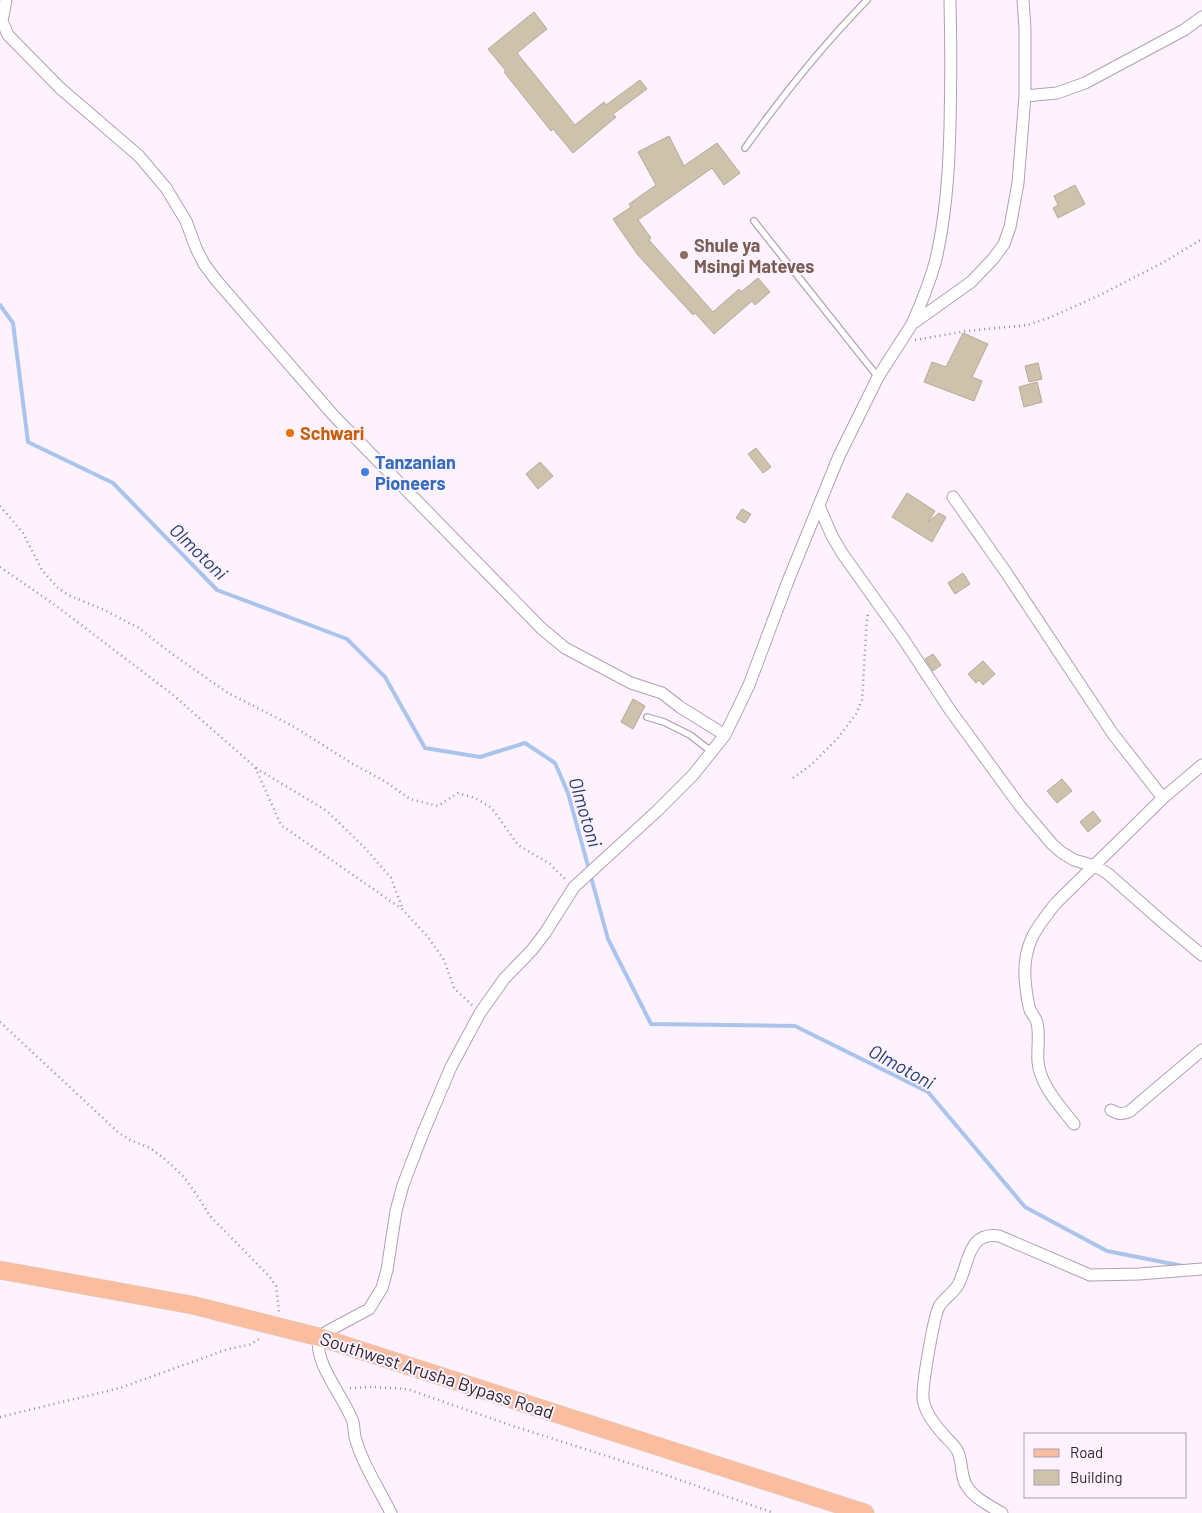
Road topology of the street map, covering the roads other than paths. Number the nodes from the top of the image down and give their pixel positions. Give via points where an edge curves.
1 (6, 0) edge
2 (868, 0) edge
3 (950, 0) edge
4 (1023, 0) edge
5 (1202, 18) edge
6 (1025, 96) junction
7 (745, 148) dead end
8 (754, 222) dead end
9 (912, 324) junction
10 (878, 377) junction
11 (953, 497) dead end
12 (819, 506) junction
13 (647, 716) dead end
14 (725, 735) junction
15 (712, 752) junction
16 (1202, 765) edge
17 (1162, 798) junction
18 (1095, 866) junction
19 (1202, 955) edge
20 (1202, 1050) edge
21 (1111, 1110) dead end
22 (1074, 1124) dead end
23 (1202, 1269) edge
24 (0, 1270) edge
25 (319, 1338) junction
26 (391, 1513) edge
27 (865, 1513) edge
28 (1002, 1513) edge

1 - 14 street via 2,21 13,41 60,88 139,156 166,188 186,221 204,264 216,280 334,416 506,594 565,648 632,683 662,693
2 - 7 lane via 812,63
3 - 9 street via 946,201 928,288
4 - 6 street
5 - 6 street via 1085,83 1057,93
6 - 9 street via 1018,184 1004,244 971,282
8 - 10 lane
9 - 10 street
10 - 12 street
11 - 17 street via 1114,734
12 - 14 street via 749,685
12 - 18 street via 842,553 1020,806 1061,852
13 - 15 lane via 690,735
14 - 15 street
15 - 25 street via 657,811 574,886 545,933 504,978 480,1013 451,1067 403,1185 382,1288 370,1309
16 - 17 street
17 - 18 street
18 - 19 street
18 - 22 street via 1044,918 1026,951 1026,994 1037,1021 1038,1064 1042,1078
20 - 21 street via 1130,1112 1118,1114
23 - 28 street via 1090,1275 999,1236 986,1236 971,1248 958,1285 939,1305 936,1314 923,1399 930,1416 958,1452 967,1487
24 - 25 main road, Southwest Arusha Bypass Road via 192,1305
25 - 26 street via 320,1356 353,1422 365,1461
25 - 27 main road, Southwest Arusha Bypass Road

